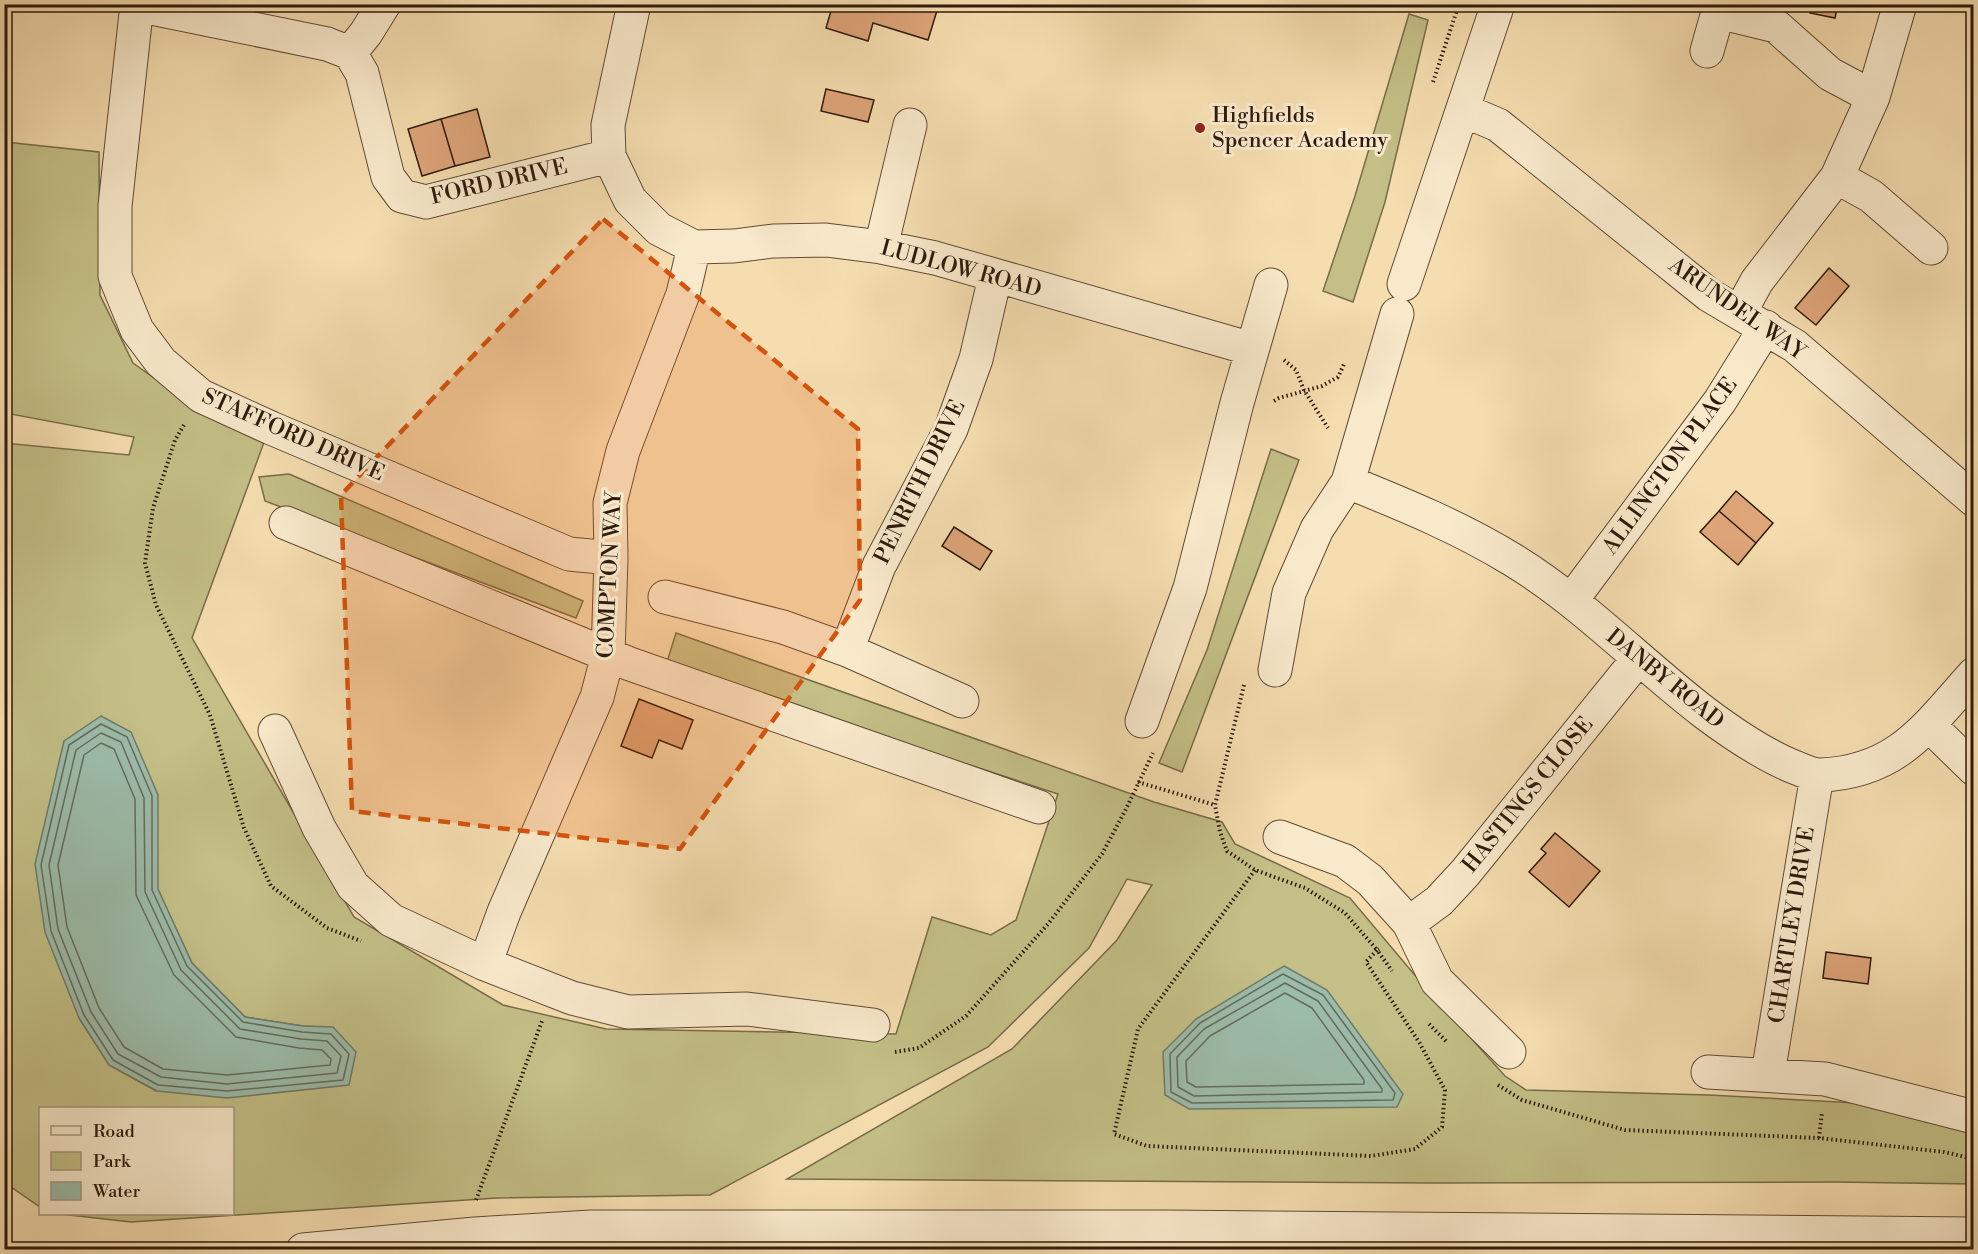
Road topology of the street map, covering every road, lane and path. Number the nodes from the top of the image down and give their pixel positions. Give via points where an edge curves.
1 (384, 4) edge
2 (634, 4) edge
3 (1498, 4) edge
4 (1900, 4) edge
5 (137, 5) edge
6 (1707, 51) dead end
7 (350, 53) junction
8 (1873, 97) junction
9 (1463, 110) junction
10 (910, 125) dead end
11 (609, 156) junction
12 (1837, 177) junction
13 (694, 247) junction
14 (880, 247) junction
15 (1931, 248) dead end
16 (995, 277) junction
17 (1271, 285) dead end
18 (1753, 320) junction
19 (1252, 349) junction
20 (1348, 483) junction
21 (1974, 500) edge
22 (286, 523) dead end
23 (611, 558) junction
24 (665, 597) dead end
25 (1571, 601) junction
26 (847, 650) junction
27 (608, 655) junction
28 (1638, 659) junction
29 (1260, 674) joint
30 (1974, 674) edge
31 (962, 701) dead end
32 (1142, 721) dead end
33 (1929, 725) junction
34 (275, 731) dead end
35 (1974, 769) edge
36 (1817, 775) junction
37 (1138, 782) dead end
38 (1215, 805) junction
39 (1039, 807) dead end
40 (1280, 837) dead end
41 (1255, 870) junction
42 (1408, 923) junction
43 (1377, 950) junction
44 (485, 964) junction
45 (1396, 977) dead end
46 (544, 1015) dead end
47 (1427, 1022) dead end
48 (873, 1025) dead end
49 (1451, 1046) dead end
50 (1509, 1052) dead end
51 (1708, 1072) dead end
52 (1768, 1074) junction
53 (1494, 1083) dead end
54 (1974, 1117) edge
55 (1974, 1159) edge
56 (474, 1234) junction
57 (1974, 1234) edge
58 (303, 1250) edge

1 - 7 street
2 - 11 street, LUDLOW ROAD via 608,125
3 - 9 street
4 - 8 street, ALLINGTON PLACE
5 - 7 street via 327,44
5 - 23 street, STAFFORD DRIVE via 115,206 115,276 137,330 161,362 201,396 282,433 569,554
6 - 8 street via 1718,12 1776,26 1830,75
7 - 11 street, FORD DRIVE via 362,73 388,177 402,196 426,202
8 - 12 street, ALLINGTON PLACE
9 - 18 street, ARUNDEL WAY via 1498,126 1709,295
9 - 20 street via 1401,299
10 - 14 street
11 - 13 street, LUDLOW ROAD via 630,200 659,229
12 - 15 street via 1871,196
12 - 18 street, ALLINGTON PLACE via 1757,281
13 - 14 street, LUDLOW ROAD via 826,240
13 - 23 street, COMPTON WAY via 683,294 623,451 610,503
14 - 16 street, LUDLOW ROAD via 935,258
16 - 19 street, LUDLOW ROAD
16 - 26 street, PENRITH DRIVE via 976,359 951,429 879,567
17 - 19 street
18 - 21 street, ARUNDEL WAY via 1795,346
18 - 25 street, ALLINGTON PLACE via 1720,401
19 - 32 street via 1190,588
20 - 25 street, DANBY ROAD via 1433,517 1514,560
20 - 29 street via 1317,529
22 - 27 street
23 - 27 street, COMPTON WAY
24 - 26 street via 783,627
25 - 28 street, DANBY ROAD
26 - 31 street
27 - 39 street
27 - 44 street, COMPTON WAY via 597,697
28 - 36 street, DANBY ROAD via 1736,736 1783,762
28 - 42 street, HASTINGS CLOSE via 1465,873 1439,901
29 - 38 path
30 - 33 street, DANBY ROAD
33 - 35 street
33 - 36 street, DANBY ROAD via 1897,753 1862,770
34 - 44 street via 319,828 353,886 391,920
36 - 52 street, CHARTLEY DRIVE
37 - 38 path
38 - 41 path via 1227,851
40 - 42 street via 1345,861 1370,880
41 - 43 path via 1305,888 1345,913
41 - 43 path via 1138,1029 1114,1134 1147,1146 1371,1156 1415,1149 1442,1127 1445,1090 1419,1042 1366,962
42 - 43 path
42 - 50 street via 1437,981
43 - 45 path
44 - 48 street via 572,998 628,1012 747,1009
46 - 56 path via 476,1196
47 - 49 path
51 - 52 street
52 - 54 street via 1826,1079
53 - 55 path via 1522,1100 1625,1130 1819,1138
56 - 57 street via 591,1227 1664,1229
56 - 58 street

